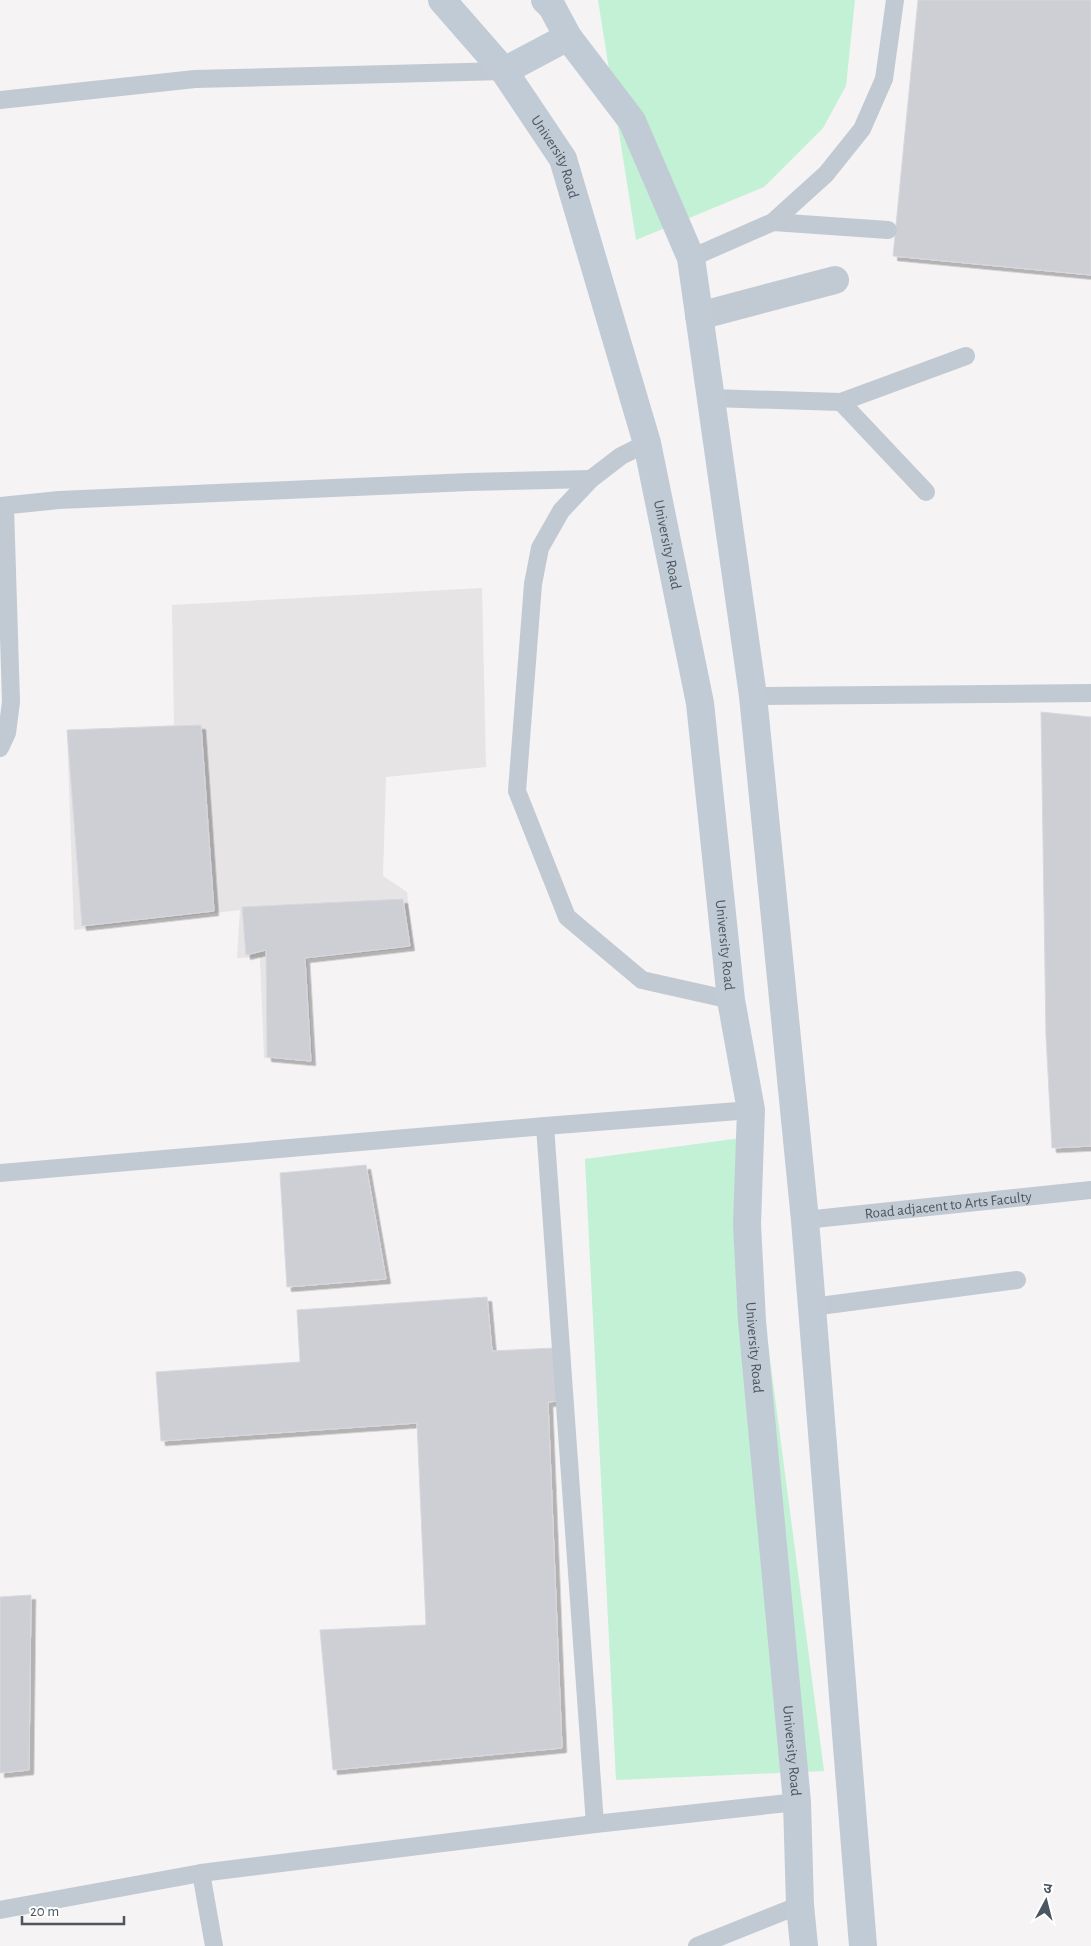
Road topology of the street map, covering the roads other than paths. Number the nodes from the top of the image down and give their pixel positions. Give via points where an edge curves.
1 (442, 0) edge
2 (895, 0) edge
3 (549, 2) edge
4 (568, 37) junction
5 (504, 71) junction
6 (0, 100) edge
7 (773, 222) junction
8 (888, 230) dead end
9 (691, 258) junction
10 (835, 280) dead end
11 (699, 316) junction
12 (966, 356) dead end
13 (711, 398) junction
14 (841, 402) junction
15 (647, 443) junction
16 (591, 479) junction
17 (926, 492) dead end
18 (2, 506) edge
19 (1091, 693) edge
20 (753, 696) junction
21 (0, 748) edge
22 (731, 1000) junction
23 (751, 1110) junction
24 (545, 1126) junction
25 (0, 1172) edge
26 (1091, 1190) edge
27 (805, 1220) junction
28 (1017, 1280) dead end
29 (812, 1307) junction
30 (797, 1802) junction
31 (595, 1824) junction
32 (201, 1873) junction
33 (800, 1906) junction
34 (0, 1910) edge
35 (214, 1946) edge
36 (697, 1946) edge
37 (804, 1946) edge
38 (863, 1946) edge

1 - 5 main road, University Road
2 - 7 lane via 884,79 862,129 826,174
3 - 4 main road
4 - 5 main road
4 - 9 main road via 632,121
5 - 6 lane via 195,78
5 - 15 main road, University Road via 563,159
7 - 8 lane
7 - 9 lane
9 - 11 main road
10 - 11 street
11 - 13 main road
12 - 14 lane
13 - 14 lane
13 - 20 main road
14 - 17 lane
15 - 16 lane via 621,456
15 - 22 main road, University Road via 700,703
16 - 18 lane via 69,500
16 - 22 lane via 561,511 540,548 534,584 517,791 567,916 642,980
18 - 21 lane via 11,702 7,733
19 - 20 lane
20 - 27 main road
22 - 23 main road, University Road
23 - 24 lane
23 - 30 main road, University Road via 747,1224 752,1321
24 - 25 lane
24 - 31 lane
26 - 27 lane, Road adjacent to Arts Faculty
27 - 29 main road
28 - 29 lane
29 - 38 main road
30 - 31 lane
30 - 33 main road, University Road
31 - 32 lane
32 - 34 lane
32 - 35 lane
33 - 36 lane
33 - 37 main road, University Road

